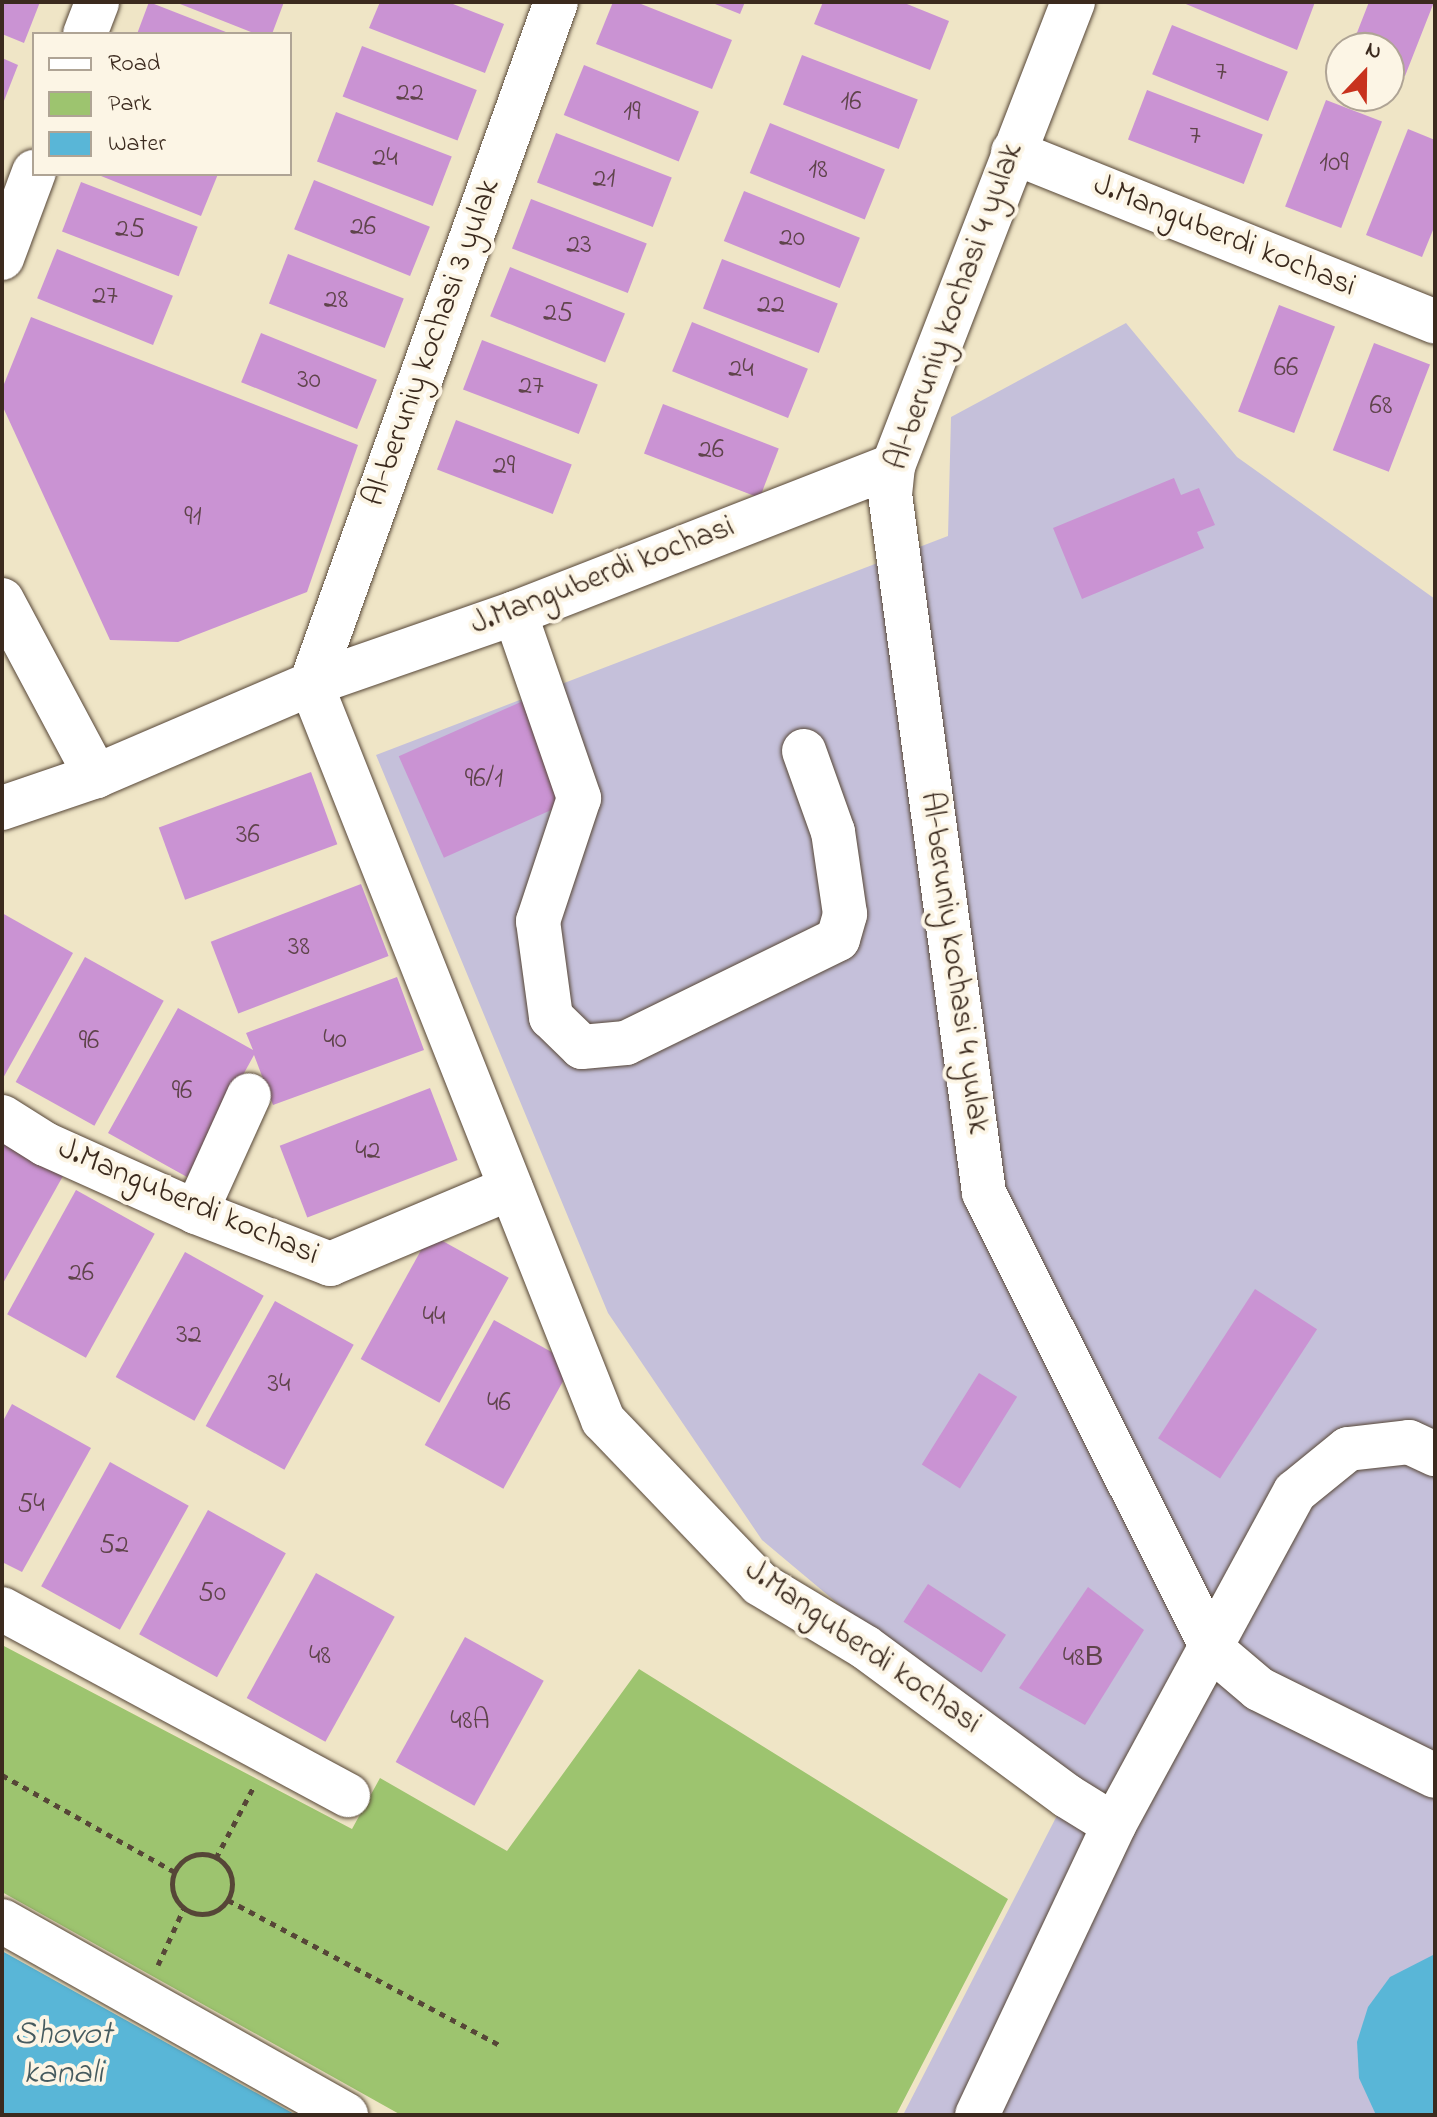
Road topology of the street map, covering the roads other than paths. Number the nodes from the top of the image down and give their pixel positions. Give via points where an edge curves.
1 (97, 2) edge
2 (556, 2) edge
3 (1073, 2) edge
4 (86, 32) edge
5 (1013, 152) junction
6 (33, 176) edge
7 (2, 258) edge
8 (1435, 322) edge
9 (893, 466) junction
10 (2, 600) edge
11 (515, 613) junction
12 (311, 684) junction
13 (804, 751) dead end
14 (96, 776) junction
15 (2, 808) edge
16 (249, 1095) dead end
17 (2, 1117) edge
18 (511, 1188) junction
19 (196, 1212) junction
20 (1435, 1454) edge
21 (2, 1609) edge
22 (1213, 1650) junction
23 (1435, 1776) edge
24 (348, 1795) dead end
25 (1114, 1825) junction
26 (2, 1921) edge
27 (346, 2115) edge
28 (977, 2115) edge

1 - 4 street
2 - 12 street, Al-beruniy kochasi 3 yulak
3 - 5 street, Al-beruniy kochasi 4 yulak
5 - 8 street, J.Manguberdi kochasi
5 - 9 street, Al-beruniy kochasi 4 yulak
6 - 7 street
9 - 11 street, J.Manguberdi kochasi
9 - 22 street, Al-beruniy kochasi 4 yulak via 890,494 984,1193
10 - 14 street
11 - 12 street, J.Manguberdi kochasi
11 - 13 street via 579,798 538,921 551,1017 582,1047 626,1043 838,939 845,914 833,832
12 - 14 street, J.Manguberdi kochasi
12 - 18 street, J.Manguberdi kochasi
14 - 15 street, J.Manguberdi kochasi
16 - 19 street
17 - 19 street, J.Manguberdi kochasi via 45,1144
18 - 19 street, J.Manguberdi kochasi via 330,1264
18 - 25 street, J.Manguberdi kochasi via 603,1420 760,1584 865,1647
20 - 22 street via 1409,1442 1348,1449 1295,1492
21 - 24 street
22 - 23 street, Al-beruniy kochasi 4 yulak via 1259,1689
22 - 25 street
25 - 28 street
26 - 27 street

